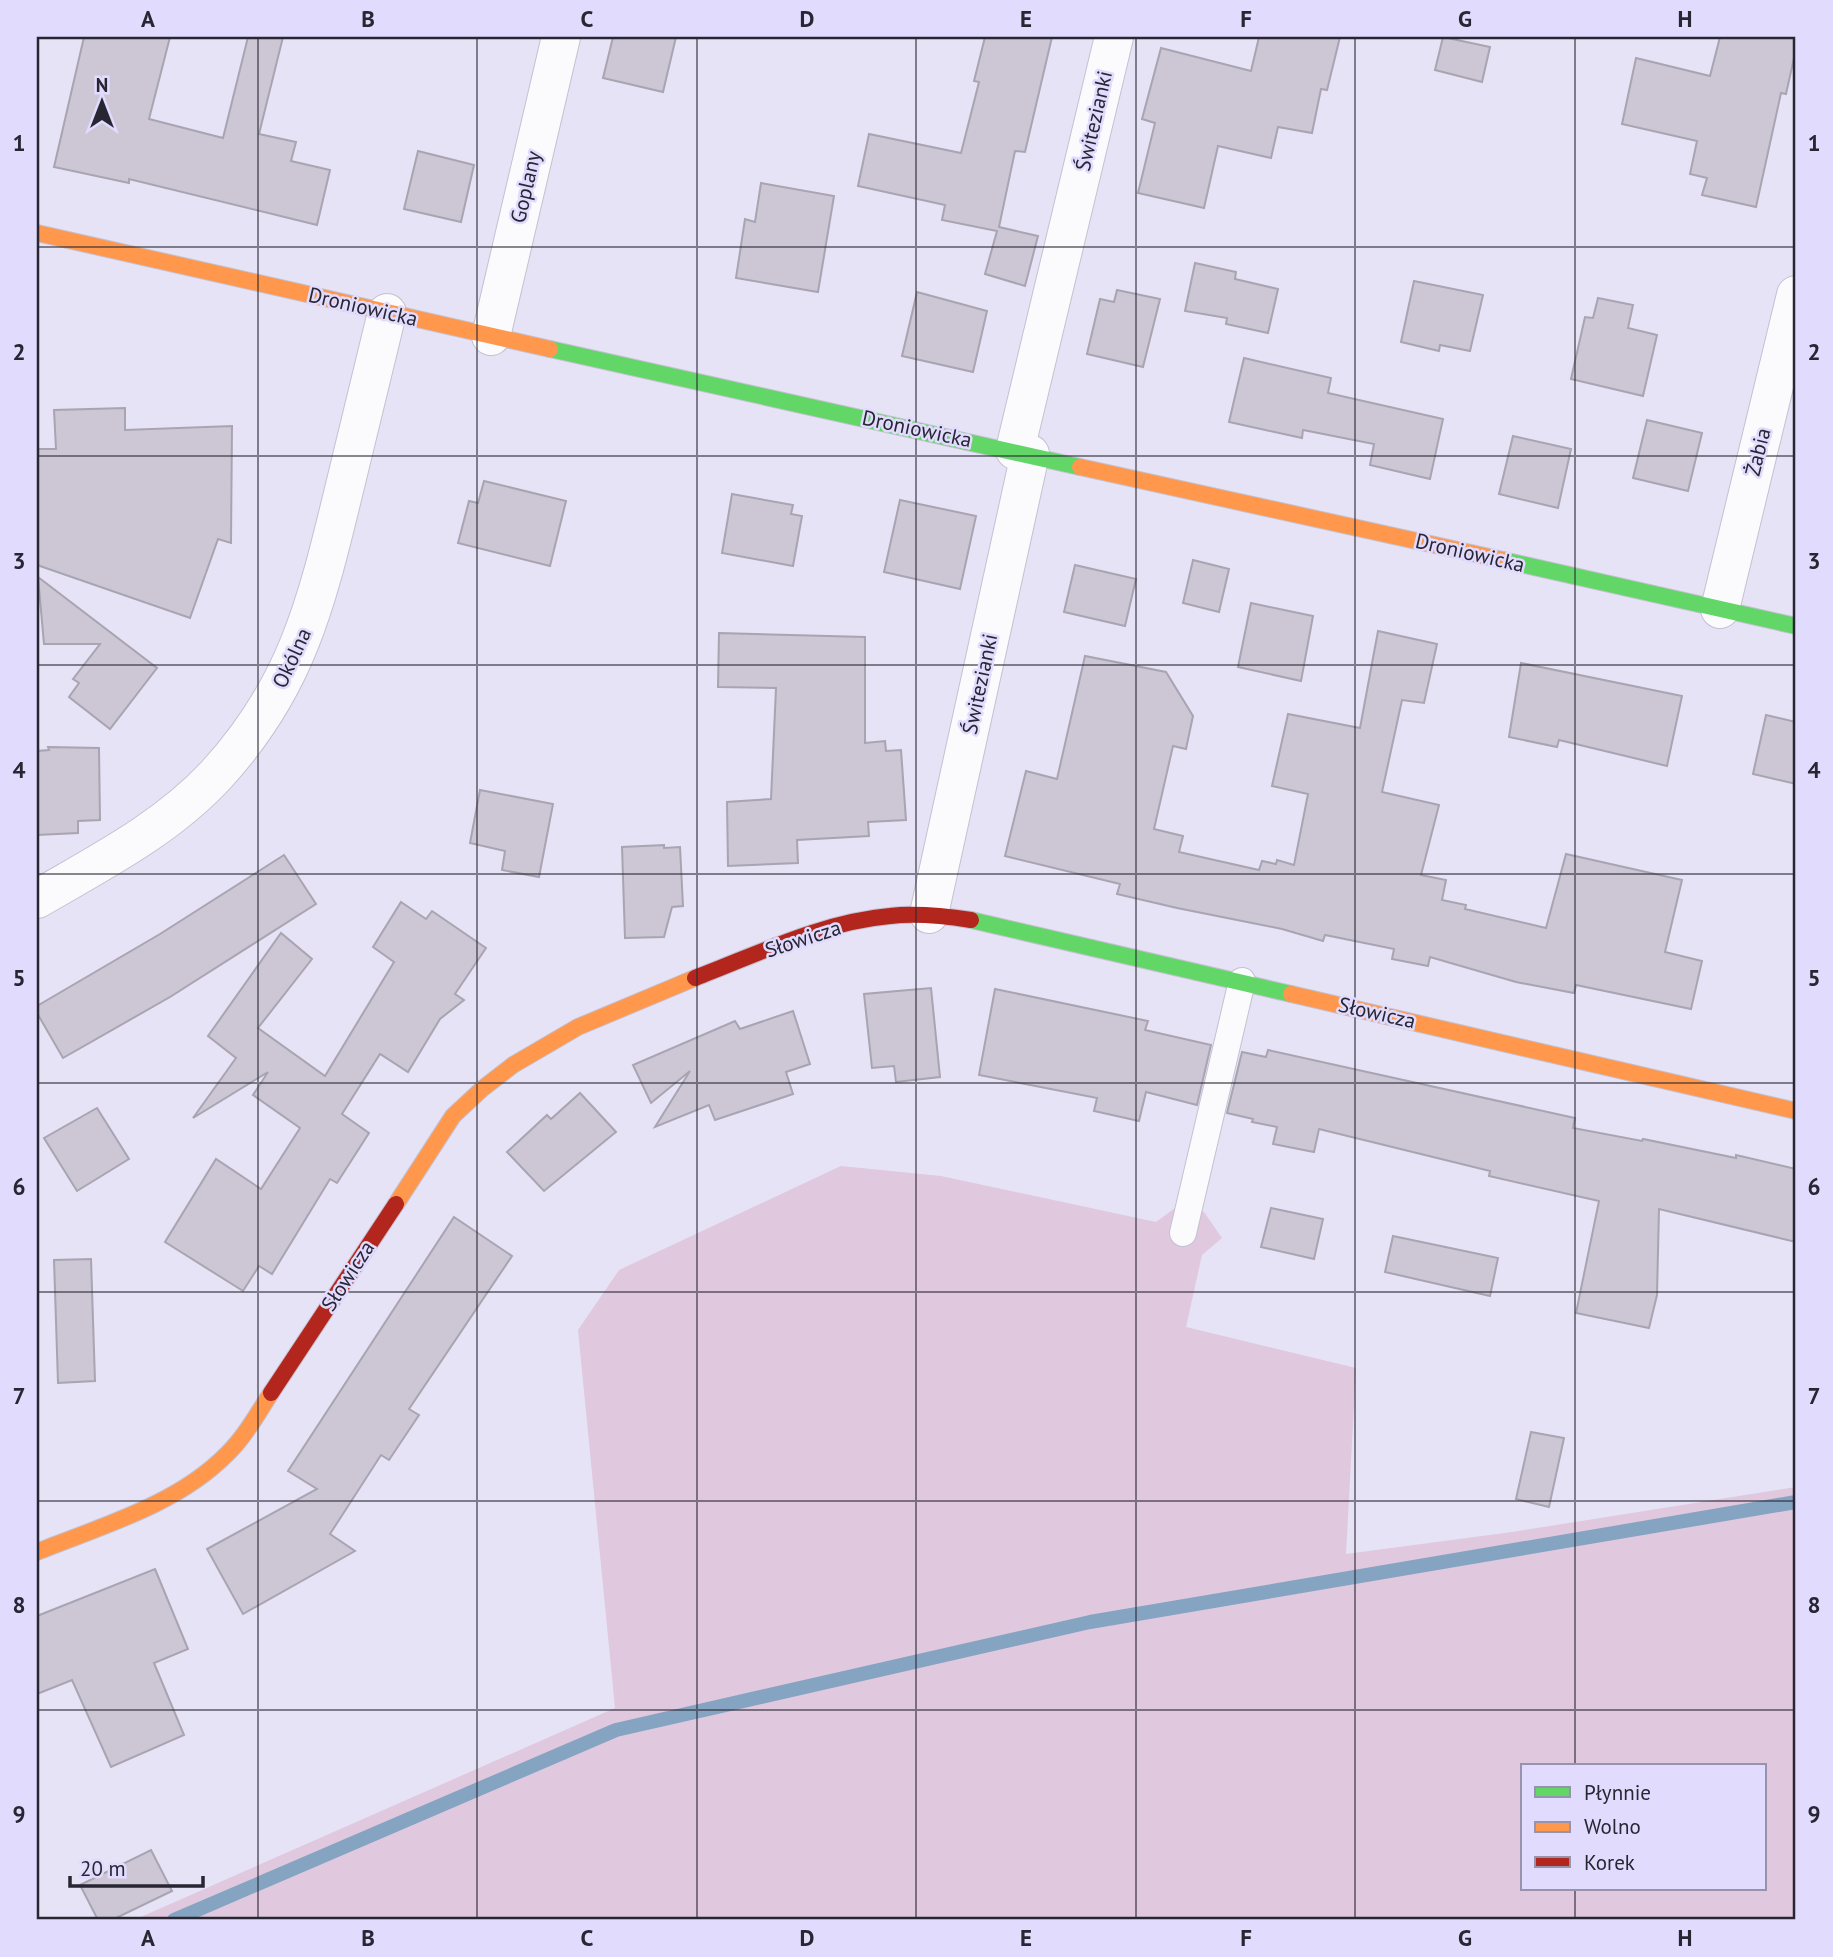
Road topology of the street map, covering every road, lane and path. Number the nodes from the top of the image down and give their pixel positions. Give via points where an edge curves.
1 (561, 37) edge
2 (1114, 37) edge
3 (37, 233) edge
4 (1796, 295) edge
5 (387, 313) junction
6 (491, 336) junction
7 (1023, 452) junction
8 (1720, 609) junction
9 (1796, 626) edge
10 (37, 899) edge
11 (929, 914) junction
12 (1242, 981) junction
13 (1796, 1111) edge
14 (1183, 1233) dead end
15 (37, 1552) edge

1 - 6 street, Goplany
2 - 7 street, Świtezianki
3 - 5 street, Droniowicka
4 - 8 street, Żabia
5 - 6 street, Droniowicka
5 - 10 street, Okólna via 320,590 290,669 269,705 215,777 181,807 114,854
6 - 7 street, Droniowicka
7 - 8 street, Droniowicka
7 - 11 street, Świtezianki
8 - 9 street, Droniowicka
11 - 12 street, Słowicza via 1005,926
11 - 15 street, Słowicza via 879,917 786,943 608,1011 503,1070 453,1116 229,1453 208,1472 159,1502
12 - 13 street, Słowicza
12 - 14 lane

